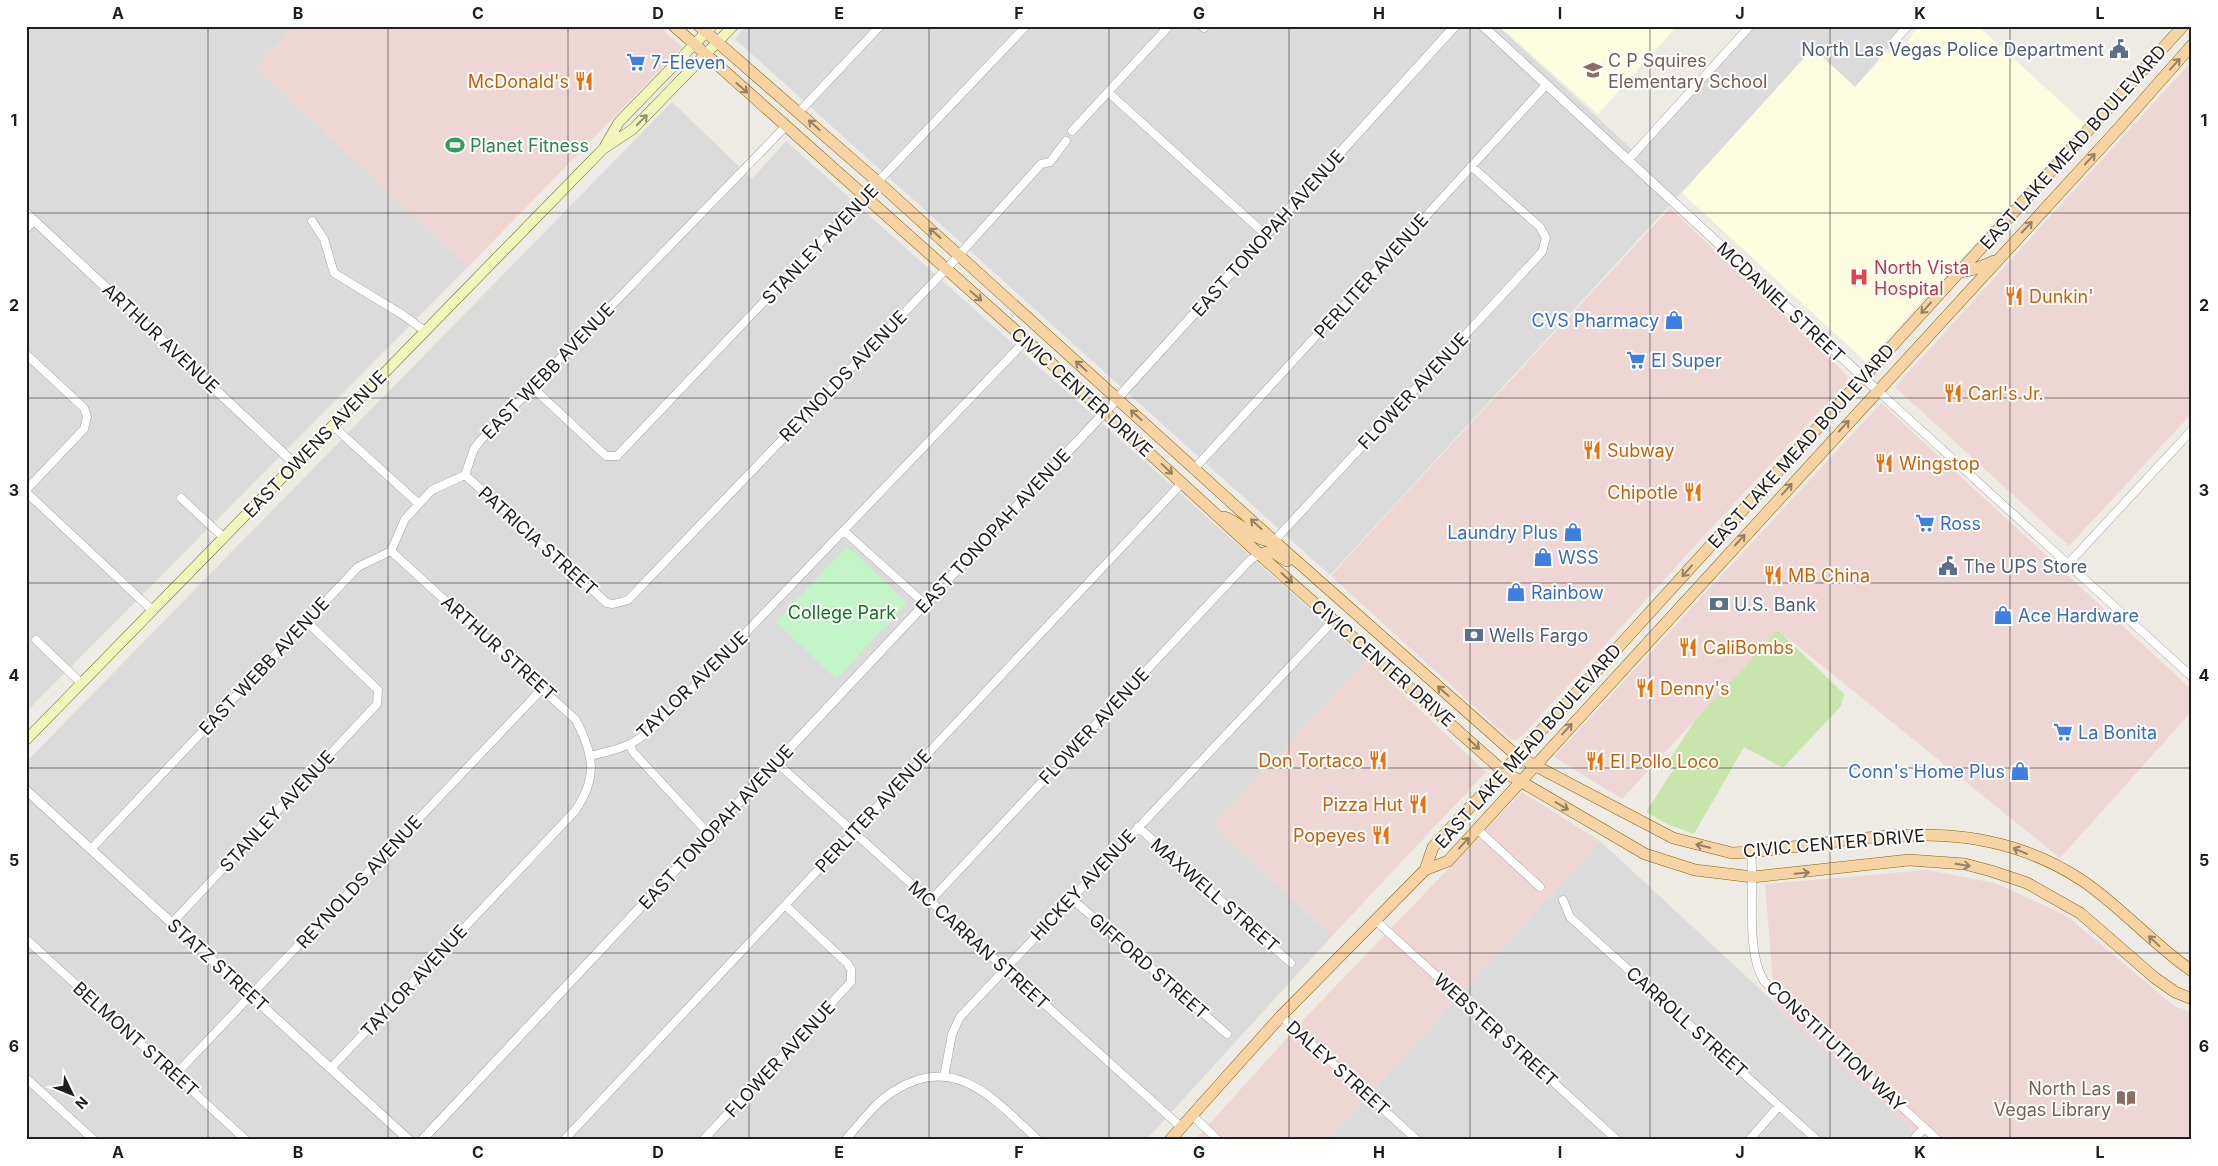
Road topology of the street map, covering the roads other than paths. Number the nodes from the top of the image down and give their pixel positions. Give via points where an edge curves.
1 (674, 26) edge
2 (733, 26) edge
3 (880, 26) edge
4 (1026, 26) edge
5 (1170, 26) edge
6 (1456, 26) edge
7 (1483, 26) edge
8 (1750, 26) edge
9 (1908, 26) edge
10 (2182, 26) edge
11 (709, 33) edge
12 (1895, 40) dead end
13 (2192, 45) edge
14 (700, 50) junction
15 (2158, 82) junction
16 (2132, 83) junction
17 (1546, 85) junction
18 (1108, 93) junction
19 (799, 112) junction
20 (786, 126) junction
21 (1072, 131) dead end
22 (1066, 141) dead end
23 (603, 149) junction
24 (1628, 160) junction
25 (1471, 166) junction
26 (878, 182) junction
27 (865, 197) junction
28 (26, 213) edge
29 (34, 220) junction
30 (312, 221) dead end
31 (26, 229) edge
32 (1266, 235) junction
33 (959, 255) junction
34 (1997, 260) junction
35 (946, 270) junction
36 (1960, 272) junction
37 (424, 331) junction
38 (1026, 340) junction
39 (26, 354) edge
40 (1863, 377) junction
41 (533, 388) junction
42 (1877, 390) junction
43 (1118, 399) junction
44 (1105, 412) junction
45 (332, 426) junction
46 (2192, 430) edge
47 (295, 464) junction
48 (1195, 468) junction
49 (465, 475) junction
50 (1182, 483) junction
51 (26, 491) edge
52 (181, 498) dead end
53 (419, 504) junction
54 (1217, 515) junction
55 (844, 530) junction
56 (224, 538) junction
57 (1274, 541) junction
58 (391, 551) junction
59 (1703, 553) junction
60 (1259, 554) junction
61 (2068, 564) junction
62 (1717, 565) junction
63 (1313, 575) junction
64 (614, 604) joint
65 (925, 604) junction
66 (152, 610) junction
67 (1334, 620) junction
68 (307, 622) junction
69 (36, 640) dead end
70 (2192, 677) edge
71 (81, 683) junction
72 (543, 688) junction
73 (26, 740) edge
74 (630, 745) junction
75 (590, 756) junction
76 (1517, 756) junction
77 (776, 763) junction
78 (1535, 765) junction
79 (1503, 771) junction
80 (1521, 781) junction
81 (26, 790) edge
82 (1138, 827) junction
83 (1477, 829) junction
84 (854, 832) junction
85 (709, 834) junction
86 (91, 849) junction
87 (1751, 852) junction
88 (1425, 870) junction
89 (1753, 877) junction
90 (1540, 887) dead end
91 (1071, 898) junction
92 (1563, 900) dead end
93 (930, 901) junction
94 (785, 905) junction
95 (1375, 920) junction
96 (172, 923) junction
97 (26, 938) edge
98 (1291, 962) dead end
99 (1005, 969) junction
100 (2192, 971) edge
101 (251, 995) junction
102 (2192, 999) edge
103 (1281, 1016) junction
104 (1227, 1034) dead end
105 (331, 1068) junction
106 (175, 1075) junction
107 (944, 1077) junction
108 (26, 1078) edge
109 (1779, 1106) junction
110 (1192, 1115) junction
111 (1181, 1127) junction
112 (1924, 1128) junction
113 (94, 1140) edge
114 (246, 1140) edge
115 (409, 1140) edge
116 (422, 1140) edge
117 (564, 1140) edge
118 (703, 1140) edge
119 (845, 1140) edge
120 (1038, 1140) edge
121 (1170, 1140) edge
122 (1218, 1140) edge
123 (1417, 1140) edge
124 (1617, 1140) edge
125 (1749, 1140) edge
126 (1817, 1140) edge
127 (1913, 1140) edge
128 (1938, 1140) edge

1 - 14 main road, CIVIC CENTER DRIVE
2 - 11 main road, EAST OWENS AVENUE
3 - 19 street
4 - 26 street, STANLEY AVENUE
5 - 18 street
6 - 32 street, EAST TONOPAH AVENUE
7 - 17 street, MCDANIEL STREET
8 - 24 street
9 - 12 street
10 - 16 main road, EAST LAKE MEAD BOULEVARD
11 - 14 main road, EAST OWENS AVENUE
11 - 14 main road, EAST OWENS AVENUE
11 - 19 main road, CIVIC CENTER DRIVE
15 -> 13 main road, EAST LAKE MEAD BOULEVARD
14 -> 20 main road, CIVIC CENTER DRIVE
23 -> 14 main road, EAST OWENS AVENUE via 633,129
14 - 23 main road, EAST OWENS AVENUE via 619,122
15 - 16 main road via 2139,86
34 -> 15 main road, EAST LAKE MEAD BOULEVARD
16 - 36 main road, EAST LAKE MEAD BOULEVARD
17 - 24 street, MCDANIEL STREET
17 - 25 street, PERLITER AVENUE
18 - 21 street
18 - 32 street
26 -> 19 main road, CIVIC CENTER DRIVE
20 - 27 main road, CIVIC CENTER DRIVE
20 - 41 street, EAST WEBB AVENUE
22 - 33 street, REYNOLDS AVENUE via 1050,162 1041,164
23 - 37 main road, EAST OWENS AVENUE
24 - 40 street, MCDANIEL STREET
25 - 48 street, PERLITER AVENUE
25 - 57 street, FLOWER AVENUE via 1540,226 1546,238 1542,252
26 - 27 street, STANLEY AVENUE
33 -> 26 main road, CIVIC CENTER DRIVE
27 - 35 main road, CIVIC CENTER DRIVE
27 - 41 street, STANLEY AVENUE via 617,456 606,456
28 - 29 street, ARTHUR AVENUE
29 - 31 street
29 - 47 street, ARTHUR AVENUE
30 - 37 street via 324,239 334,273
32 - 43 street, EAST TONOPAH AVENUE
33 - 35 street, REYNOLDS AVENUE
43 -> 33 main road, CIVIC CENTER DRIVE
34 - 36 main road
34 - 42 main road, EAST LAKE MEAD BOULEVARD
35 -> 38 main road, CIVIC CENTER DRIVE
35 - 64 street, REYNOLDS AVENUE via 628,600
36 -> 40 main road, EAST LAKE MEAD BOULEVARD
37 - 45 main road, EAST OWENS AVENUE
38 - 44 main road, CIVIC CENTER DRIVE
38 - 55 street, TAYLOR AVENUE
39 - 51 street via 84,408 87,416 84,429
40 - 42 street, MCDANIEL STREET
40 - 59 main road, EAST LAKE MEAD BOULEVARD
41 - 49 street, EAST WEBB AVENUE via 480,441
42 - 61 street, MCDANIEL STREET
62 -> 42 main road, EAST LAKE MEAD BOULEVARD
43 - 44 street, EAST TONOPAH AVENUE
48 -> 43 main road, CIVIC CENTER DRIVE
44 -> 50 main road, CIVIC CENTER DRIVE
44 - 65 street, EAST TONOPAH AVENUE
45 - 47 main road, EAST OWENS AVENUE
45 - 53 street
46 - 61 street
47 - 56 main road, EAST OWENS AVENUE
57 -> 48 main road, CIVIC CENTER DRIVE
49 - 53 street via 432,490
49 - 64 street, PATRICIA STREET via 608,603
50 - 54 main road, CIVIC CENTER DRIVE
50 - 84 street, PERLITER AVENUE
51 - 66 street
52 - 56 street
53 - 58 street via 404,518
54 - 57 main road via 1234,521 1258,539
54 - 60 main road, CIVIC CENTER DRIVE
55 - 65 street
55 - 74 street, TAYLOR AVENUE via 665,717
56 - 66 main road, EAST OWENS AVENUE
57 - 63 main road, CIVIC CENTER DRIVE
58 - 68 street, EAST WEBB AVENUE via 358,567
58 - 72 street, ARTHUR STREET
59 - 62 main road
59 -> 76 main road, EAST LAKE MEAD BOULEVARD
60 - 63 main road via 1264,551 1276,553
60 -> 67 main road, CIVIC CENTER DRIVE
60 - 93 street, FLOWER AVENUE
61 - 70 street, MCDANIEL STREET
78 -> 62 main road, EAST LAKE MEAD BOULEVARD
76 -> 63 main road, CIVIC CENTER DRIVE
65 - 77 street, EAST TONOPAH AVENUE
66 - 71 main road, EAST OWENS AVENUE
67 -> 79 main road, CIVIC CENTER DRIVE
67 - 82 street, HICKEY AVENUE
68 - 86 street, EAST WEBB AVENUE
68 - 96 street, STANLEY AVENUE via 378,690 377,704
69 - 71 street
71 - 73 main road, EAST OWENS AVENUE
72 - 75 street, ARTHUR STREET via 576,720 589,745
72 - 101 street, REYNOLDS AVENUE
74 - 75 street, TAYLOR AVENUE
74 - 85 street
75 - 105 street, TAYLOR AVENUE via 591,771 584,798 575,811
76 - 78 main road, CIVIC CENTER DRIVE
76 - 79 main road, EAST LAKE MEAD BOULEVARD
77 - 84 street, MC CARRAN STREET
77 - 85 street, EAST TONOPAH AVENUE
78 - 80 main road, EAST LAKE MEAD BOULEVARD
87 -> 78 main road, CIVIC CENTER DRIVE via 1732,852 1673,838
79 - 80 main road, CIVIC CENTER DRIVE
79 - 88 main road, EAST LAKE MEAD BOULEVARD via 1433,847
80 - 83 main road, EAST LAKE MEAD BOULEVARD
80 -> 89 main road, CIVIC CENTER DRIVE via 1645,854 1696,870
81 - 86 street, STATZ STREET
82 - 91 street, HICKEY AVENUE
82 - 98 street, MAXWELL STREET
88 -> 83 main road, EAST LAKE MEAD BOULEVARD via 1448,860
83 - 90 street
84 - 93 street, MC CARRAN STREET
84 - 94 street, PERLITER AVENUE
85 - 116 street, EAST TONOPAH AVENUE
86 - 96 street, STATZ STREET
87 - 89 street, CONSTITUTION WAY
100 -> 87 main road, CIVIC CENTER DRIVE via 2082,880 2009,846 1977,838 1900,834
88 - 95 main road, EAST LAKE MEAD BOULEVARD
89 -> 102 main road, CIVIC CENTER DRIVE via 1909,860 1965,864 1991,871 2027,883 2080,913 2155,978
89 - 112 street, CONSTITUTION WAY via 1753,946 1757,970 1764,981
91 - 99 street, HICKEY AVENUE
91 - 104 street, GIFFORD STREET
92 - 109 street, CARROLL STREET via 1570,917
93 - 99 street, MC CARRAN STREET
94 - 117 street, PERLITER AVENUE
94 - 118 street, FLOWER AVENUE via 847,964 851,982
95 - 103 main road, EAST LAKE MEAD BOULEVARD
95 - 124 street, WEBSTER STREET
96 - 101 street, STATZ STREET
97 - 106 street, BELMONT STREET
99 - 107 street, HICKEY AVENUE via 960,1018 950,1041
99 - 111 street, MC CARRAN STREET
101 - 105 street, STATZ STREET
101 - 106 street, REYNOLDS AVENUE
103 - 110 main road, EAST LAKE MEAD BOULEVARD
103 - 123 street, DALEY STREET
105 - 115 street, STATZ STREET
106 - 114 street, BELMONT STREET
107 - 119 street via 914,1081 893,1091
107 - 120 street via 981,1088
108 - 113 street
109 - 125 street
109 - 126 street, CARROLL STREET
110 - 111 main road, EAST LAKE MEAD BOULEVARD
110 - 122 street
111 - 121 main road, EAST LAKE MEAD BOULEVARD
112 - 127 street
112 - 128 street, CONSTITUTION WAY

